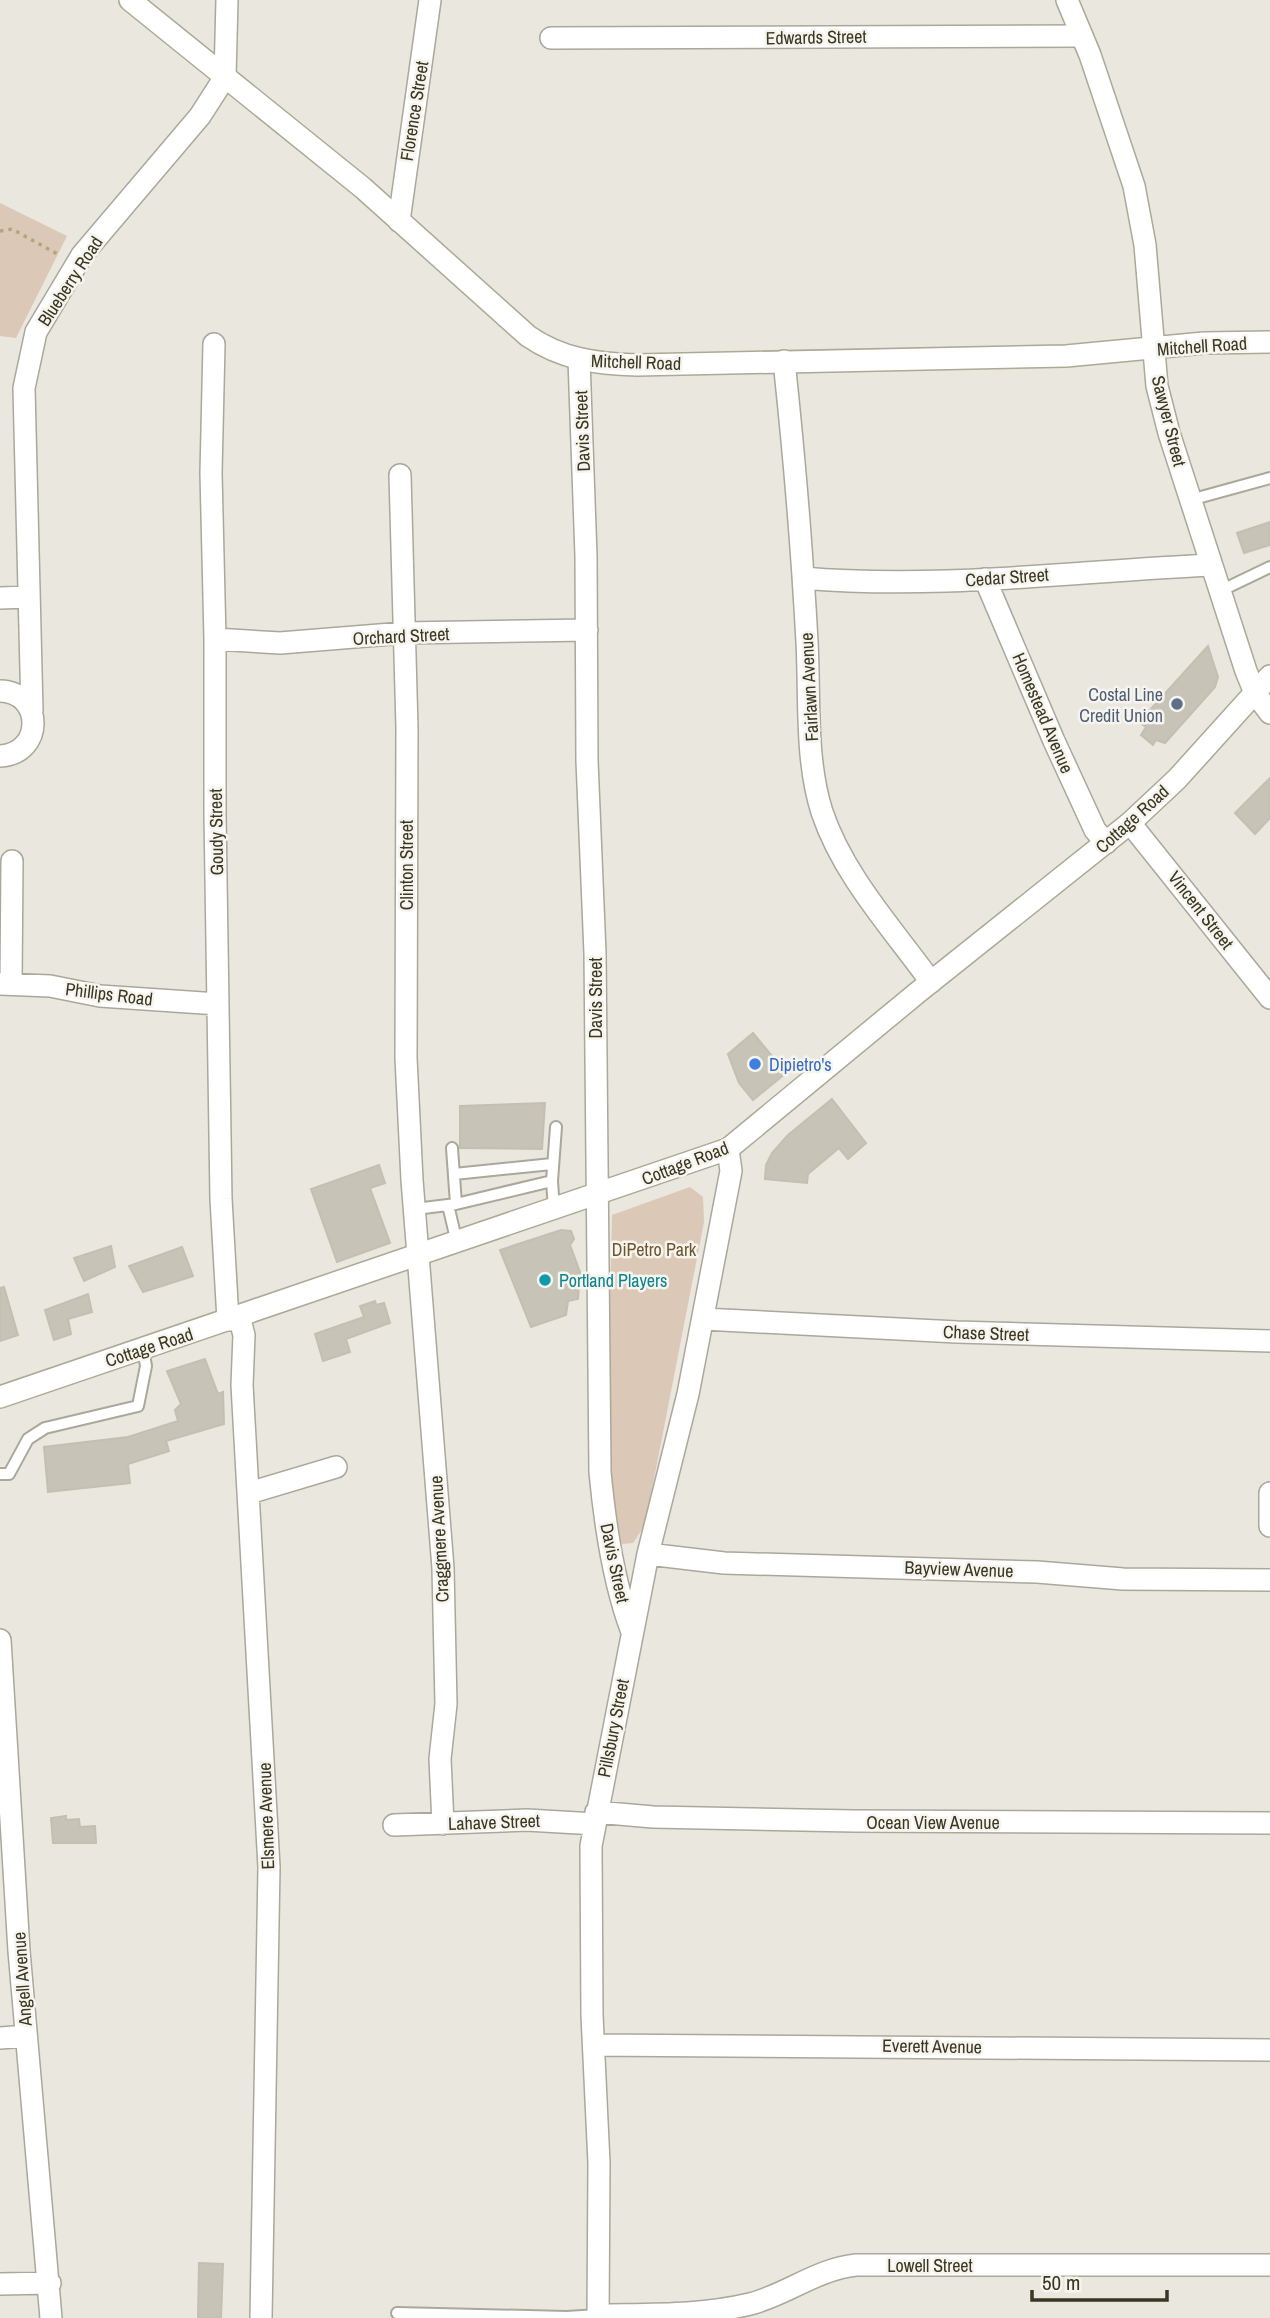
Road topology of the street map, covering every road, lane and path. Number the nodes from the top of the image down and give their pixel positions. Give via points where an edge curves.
1 (130, 0) edge
2 (227, 0) edge
3 (430, 0) edge
4 (1067, 0) edge
5 (1082, 36) junction
6 (551, 38) dead end
7 (226, 78) junction
8 (399, 221) junction
9 (0, 231) edge
10 (76, 265) junction
11 (1270, 342) edge
12 (214, 344) dead end
13 (1154, 349) junction
14 (579, 360) junction
15 (783, 361) junction
16 (400, 475) dead end
17 (1270, 478) edge
18 (1190, 500) junction
19 (1212, 565) junction
20 (1270, 567) edge
21 (803, 578) junction
22 (985, 579) junction
23 (1220, 591) junction
24 (27, 597) junction
25 (0, 598) edge
26 (587, 629) junction
27 (404, 633) junction
28 (215, 639) junction
29 (30, 652) junction
30 (1270, 676) edge
31 (0, 689) edge
32 (1255, 692) junction
33 (32, 711) junction
34 (1270, 713) edge
35 (0, 756) edge
36 (1130, 822) junction
37 (1106, 843) junction
38 (12, 861) dead end
39 (931, 982) junction
40 (6, 984) edge
41 (1270, 998) edge
42 (218, 1004) junction
43 (555, 1127) dead end
44 (452, 1148) dead end
45 (729, 1149) junction
46 (552, 1164) junction
47 (454, 1174) junction
48 (552, 1181) junction
49 (596, 1196) junction
50 (452, 1205) junction
51 (415, 1209) junction
52 (554, 1210) junction
53 (457, 1243) junction
54 (419, 1255) junction
55 (234, 1318) junction
56 (703, 1318) junction
57 (1270, 1341) edge
58 (143, 1349) junction
59 (0, 1398) edge
60 (336, 1468) dead end
61 (0, 1474) edge
62 (249, 1493) junction
63 (1270, 1493) edge
64 (1270, 1526) edge
65 (648, 1554) junction
66 (1270, 1580) edge
67 (632, 1632) junction
68 (0, 1640) edge
69 (596, 1818) junction
70 (1270, 1823) edge
71 (443, 1824) junction
72 (394, 1825) dead end
73 (26, 2036) junction
74 (0, 2038) edge
75 (594, 2045) junction
76 (1270, 2050) edge
77 (1270, 2265) edge
78 (50, 2283) junction
79 (0, 2284) edge
80 (397, 2313) dead end
81 (598, 2316) edge
82 (51, 2318) edge
83 (261, 2318) edge

1 - 7 street, Mitchell Road
2 - 7 street
3 - 8 street, Florence Street
4 - 5 street, Sawyer Street
5 - 6 street, Edwards Street
5 - 13 street, Sawyer Street via 1134,186 1145,245
7 - 8 street, Mitchell Road
7 - 10 street, Blueberry Road
8 - 14 street, Mitchell Road via 527,336
9 - 10 path via 12,229
10 - 24 street, Blueberry Road via 36,332 24,388
11 - 13 street, Mitchell Road
12 - 28 street, Goudy Street
13 - 15 street, Mitchell Road via 1066,356
13 - 18 street, Sawyer Street via 1157,386
14 - 15 street, Mitchell Road via 637,365
14 - 26 street, Davis Street
15 - 21 street, Fairlawn Avenue
16 - 27 street, Clinton Street
17 - 18 lane
18 - 19 street, Sawyer Street
19 - 22 street, Cedar Street
19 - 23 street, Sawyer Street
20 - 23 lane
21 - 22 street, Cedar Street via 855,583
21 - 39 street, Fairlawn Avenue via 810,732 822,811 838,851 861,888
22 - 37 street, Homestead Avenue via 1064,764 1095,830
23 - 32 street, Sawyer Street
24 - 25 street
24 - 29 street, Blueberry Road
26 - 27 street, Orchard Street
26 - 49 street, Davis Street
27 - 28 street, Orchard Street via 279,642
27 - 51 street, Clinton Street via 406,1058
28 - 42 street, Goudy Street
29 - 31 street via 21,669
29 - 33 street, Blueberry Road
30 - 32 street, Cottage Road
31 - 33 street via 18,695
32 - 34 street, Sawyer Street
32 - 36 street, Cottage Road via 1177,779
33 - 35 street, Blueberry Road via 29,741 13,754
36 - 37 street, Cottage Road
36 - 41 street, Vincent Street
37 - 39 street, Cottage Road
38 - 40 street
39 - 45 street, Cottage Road
40 - 42 street, Phillips Road
42 - 55 street, Goudy Street via 221,1199
43 - 46 lane
44 - 47 lane
45 - 49 street, Cottage Road
45 - 56 street, Pillsbury Street via 732,1171
46 - 47 lane
46 - 48 lane
47 - 50 lane
48 - 50 lane
48 - 52 lane
49 - 52 street, Cottage Road
49 - 67 street, Davis Street via 600,1472 611,1552
50 - 51 lane
50 - 53 lane
51 - 54 street, Clinton Street
52 - 53 street, Cottage Road
53 - 54 street, Cottage Road
54 - 55 street, Cottage Road
54 - 71 street, Craggmere Avenue via 443,1568
55 - 58 street, Cottage Road
55 - 62 street, Elsmere Avenue via 244,1335 242,1385
56 - 57 street, Chase Street via 957,1332
56 - 65 street, Pillsbury Street
58 - 59 street, Cottage Road
58 - 61 lane via 146,1366 138,1406 45,1428 27,1439 9,1474
60 - 62 street
62 - 83 street, Elsmere Avenue via 269,1878
63 - 64 street
65 - 66 street, Bayview Avenue via 724,1563 1037,1572 1123,1579
65 - 67 street, Pillsbury Street
67 - 69 street, Pillsbury Street
68 - 73 street, Angell Avenue
69 - 70 street, Ocean View Avenue
69 - 71 street, Lahave Street
69 - 75 street, Pillsbury Street via 591,1904
71 - 72 street, Lahave Street
73 - 74 street
73 - 78 street, Angell Avenue
75 - 76 street, Everett Avenue
75 - 81 street, Pillsbury Street
77 - 81 street, Lowell Street via 856,2265 838,2267 752,2304 671,2314
78 - 79 street
78 - 82 street, Angell Avenue
80 - 81 lane

